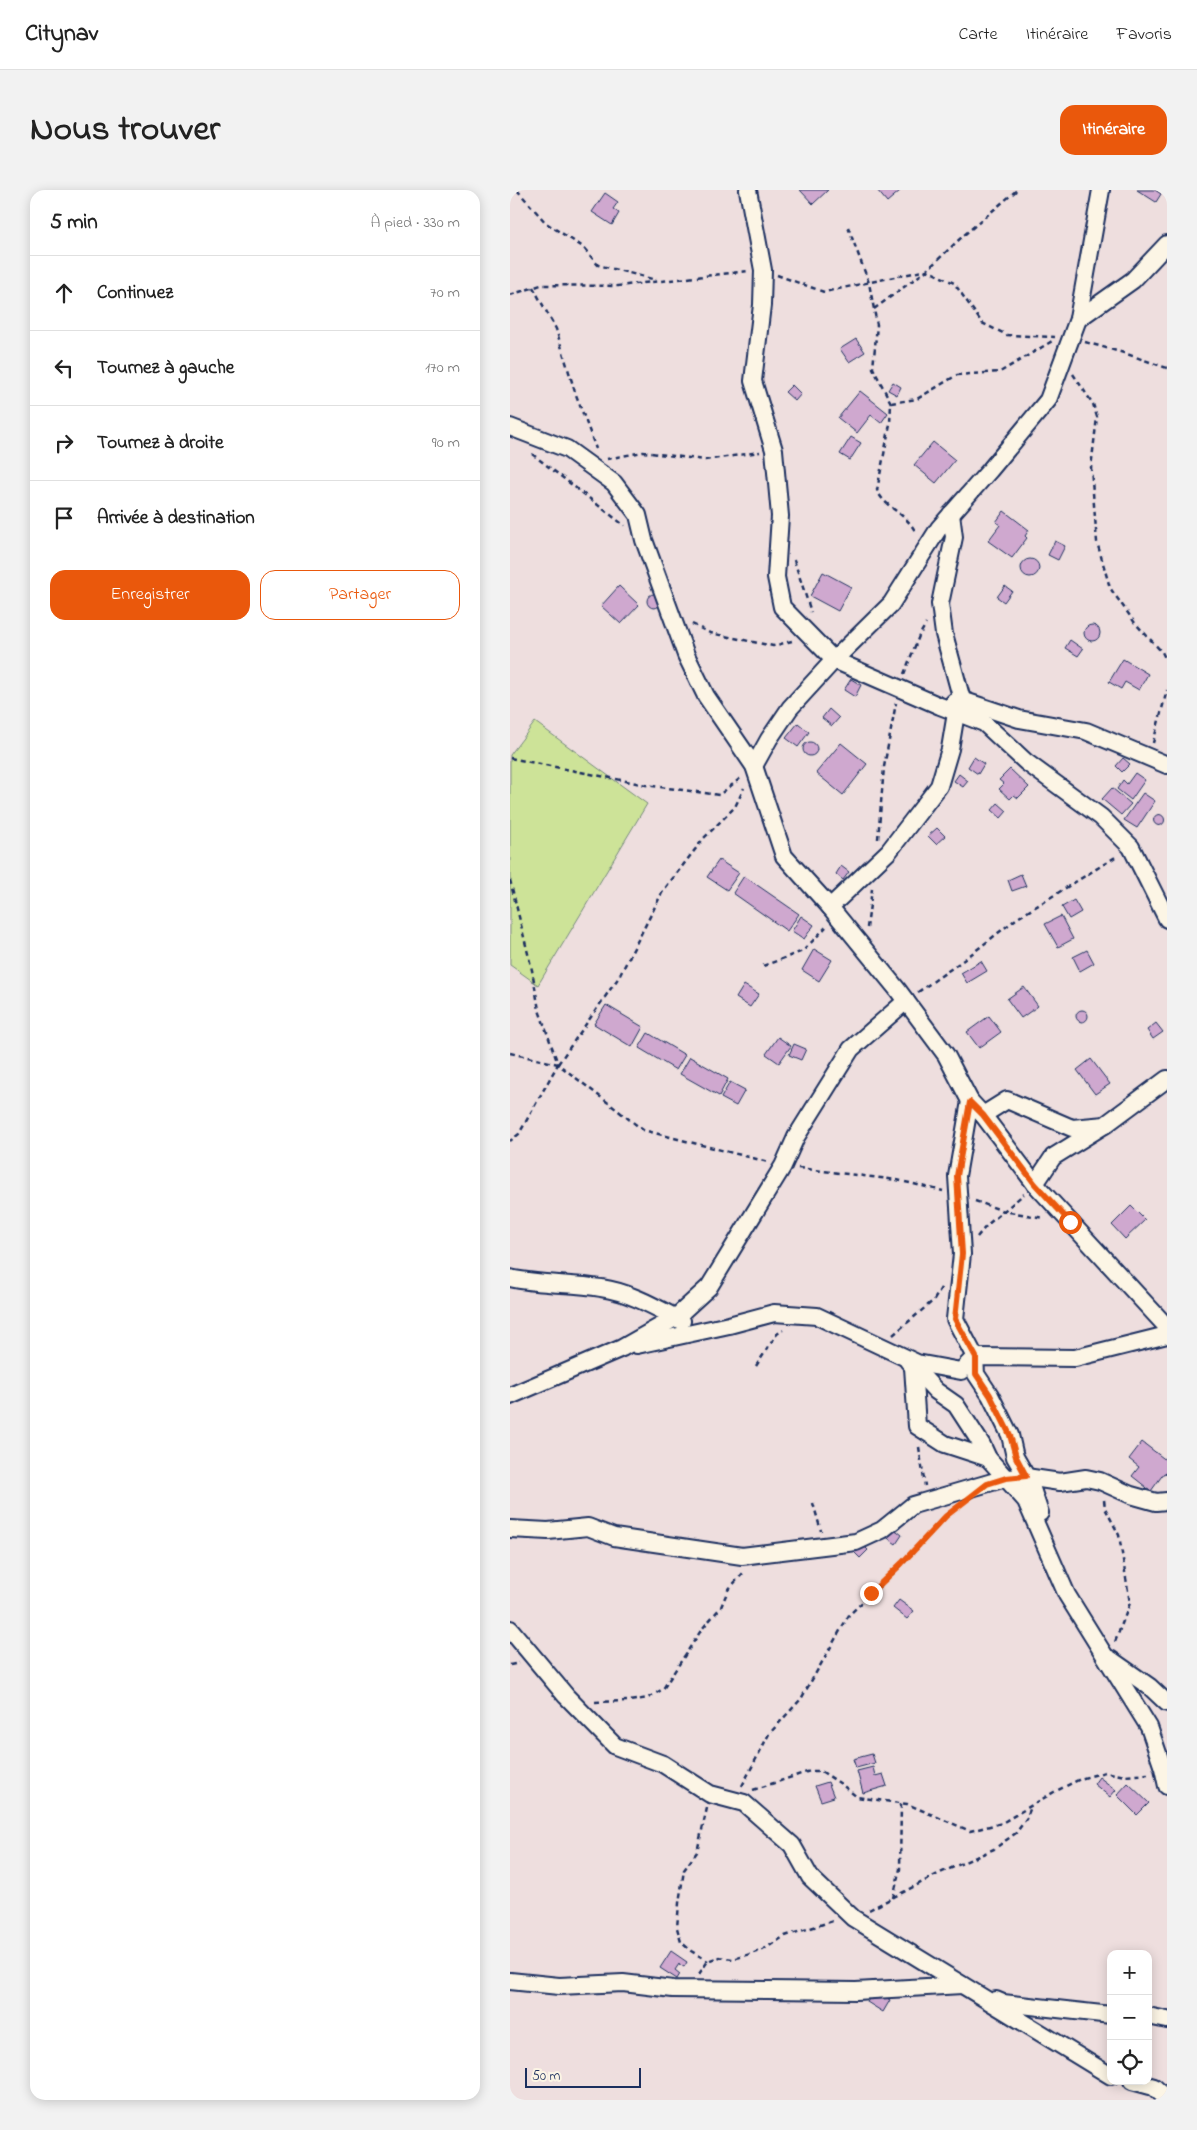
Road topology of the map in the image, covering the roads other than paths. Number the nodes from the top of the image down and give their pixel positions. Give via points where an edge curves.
1 (748, 190) edge
2 (1101, 190) edge
3 (1167, 244) edge
4 (1078, 319) junction
5 (510, 427) edge
6 (951, 514) junction
7 (834, 660) junction
8 (959, 706) junction
9 (1167, 765) edge
10 (754, 766) junction
11 (834, 912) junction
12 (1167, 919) edge
13 (906, 1001) junction
14 (1167, 1079) edge
15 (970, 1102) junction
16 (983, 1115) junction
17 (1105, 1125) junction
18 (1035, 1184) junction
19 (510, 1278) edge
20 (675, 1318) junction
21 (729, 1325) junction
22 (1167, 1327) edge
23 (1167, 1334) edge
24 (622, 1348) junction
25 (976, 1357) junction
26 (909, 1362) junction
27 (510, 1396) edge
28 (988, 1458) junction
29 (1026, 1476) junction
30 (1006, 1478) junction
31 (1167, 1501) edge
32 (510, 1529) edge
33 (1044, 1543) junction
34 (510, 1630) edge
35 (1110, 1658) junction
36 (1167, 1703) edge
37 (1166, 1780) edge
38 (510, 1981) edge
39 (960, 1984) junction
40 (1107, 2014) edge
41 (1152, 2017) edge
42 (1167, 2020) edge
43 (1107, 2074) edge
44 (1150, 2085) edge
45 (1167, 2099) edge

1 - 7 street via 763,270 753,381 774,450 780,516 776,577 782,607
2 - 4 street
3 - 4 street via 1133,280
4 - 6 street via 1048,400
5 - 10 street via 593,462 638,515 686,655 706,696
6 - 7 street via 891,604
6 - 8 street via 954,537 940,604
7 - 8 street via 940,706
7 - 10 street via 790,708
8 - 9 street via 1086,731
8 - 11 street via 939,786 889,851
8 - 12 street via 984,723 1026,762 1101,817 1131,847
10 - 11 street via 784,856
11 - 13 street
13 - 15 street via 946,1055
13 - 20 street via 851,1049 709,1287
14 - 17 street
15 - 16 street
15 - 25 street via 957,1176 962,1254 955,1319
16 - 17 street via 1007,1100 1072,1128
16 - 18 street
17 - 18 street via 1053,1157
18 - 22 street
19 - 20 street via 603,1288 631,1296
20 - 21 street via 689,1325
20 - 24 street
21 - 24 street
21 - 26 street via 774,1314 817,1316
23 - 25 street via 1075,1358
24 - 27 street
25 - 26 street via 961,1371
25 - 29 street via 976,1374 1010,1435
26 - 28 street via 936,1391 956,1405
26 - 28 street via 917,1426 945,1444
28 - 30 street
29 - 30 street
29 - 31 street via 1060,1482 1086,1478 1131,1495 1156,1502
29 - 33 street via 1040,1509
30 - 32 street via 914,1505 882,1530 856,1542 764,1554 742,1556 671,1546 614,1537 588,1528
30 - 33 street via 1026,1501
33 - 35 street via 1067,1595
34 - 39 street via 566,1696 615,1746 663,1764 744,1803 792,1845 810,1876 853,1918
35 - 36 street
35 - 37 street via 1150,1727
38 - 39 street via 559,1986 622,1983 674,1989 856,1991
39 - 40 street via 1003,2003
39 - 43 street
41 - 42 street
44 - 45 street

